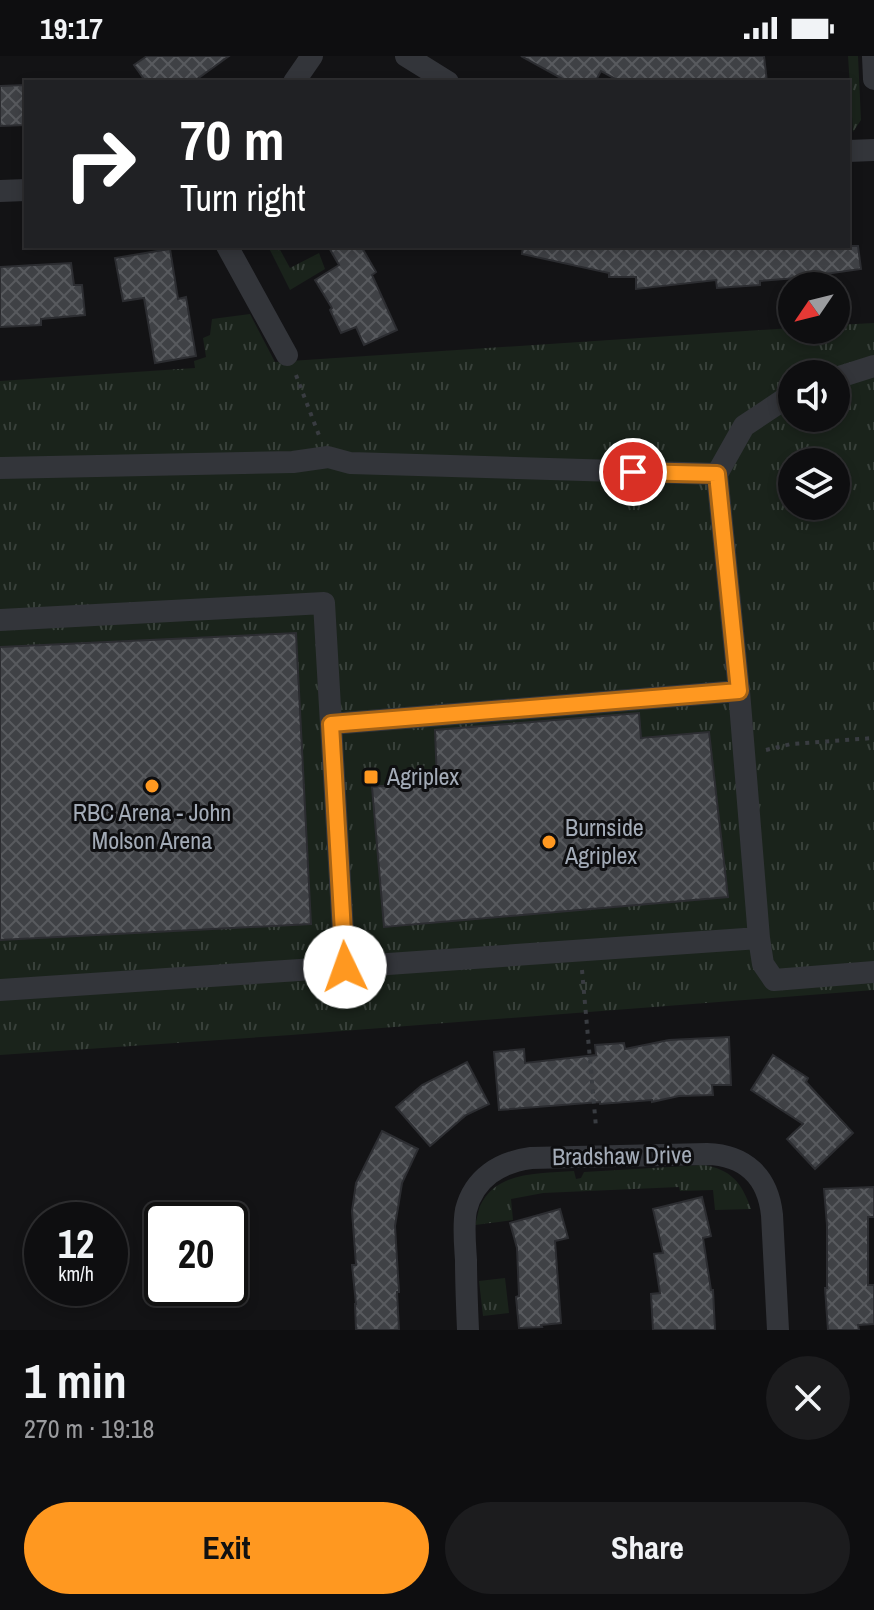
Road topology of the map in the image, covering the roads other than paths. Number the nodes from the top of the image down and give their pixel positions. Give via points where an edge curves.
1 (312, 56) edge
2 (406, 56) edge
3 (873, 56) edge
4 (874, 79) edge
5 (295, 80) edge
6 (445, 80) edge
7 (874, 149) edge
8 (850, 151) edge
9 (24, 190) edge
10 (0, 191) edge
11 (228, 248) edge
12 (287, 355) road end
13 (874, 366) edge
14 (850, 374) edge
15 (778, 403) edge
16 (0, 468) edge
17 (717, 474) junction
18 (0, 620) edge
19 (739, 691) junction
20 (331, 724) junction
21 (759, 938) junction
22 (345, 967) junction
23 (874, 972) edge
24 (0, 990) edge
25 (468, 1330) edge
26 (778, 1330) edge

1 - 5 street
2 - 6 street
3 - 4 street
7 - 8 street
9 - 10 street
11 - 12 street
13 - 14 street
15 - 17 street via 744,426
16 - 17 street via 328,457 350,463
17 - 19 street
18 - 20 street via 324,603
19 - 20 street
19 - 21 street
20 - 22 street
21 - 22 street
21 - 23 street via 763,964 774,980
22 - 24 street
25 - 26 street, Bradshaw Drive via 467,1209 477,1186 495,1169 531,1158 707,1154 741,1162 769,1196

